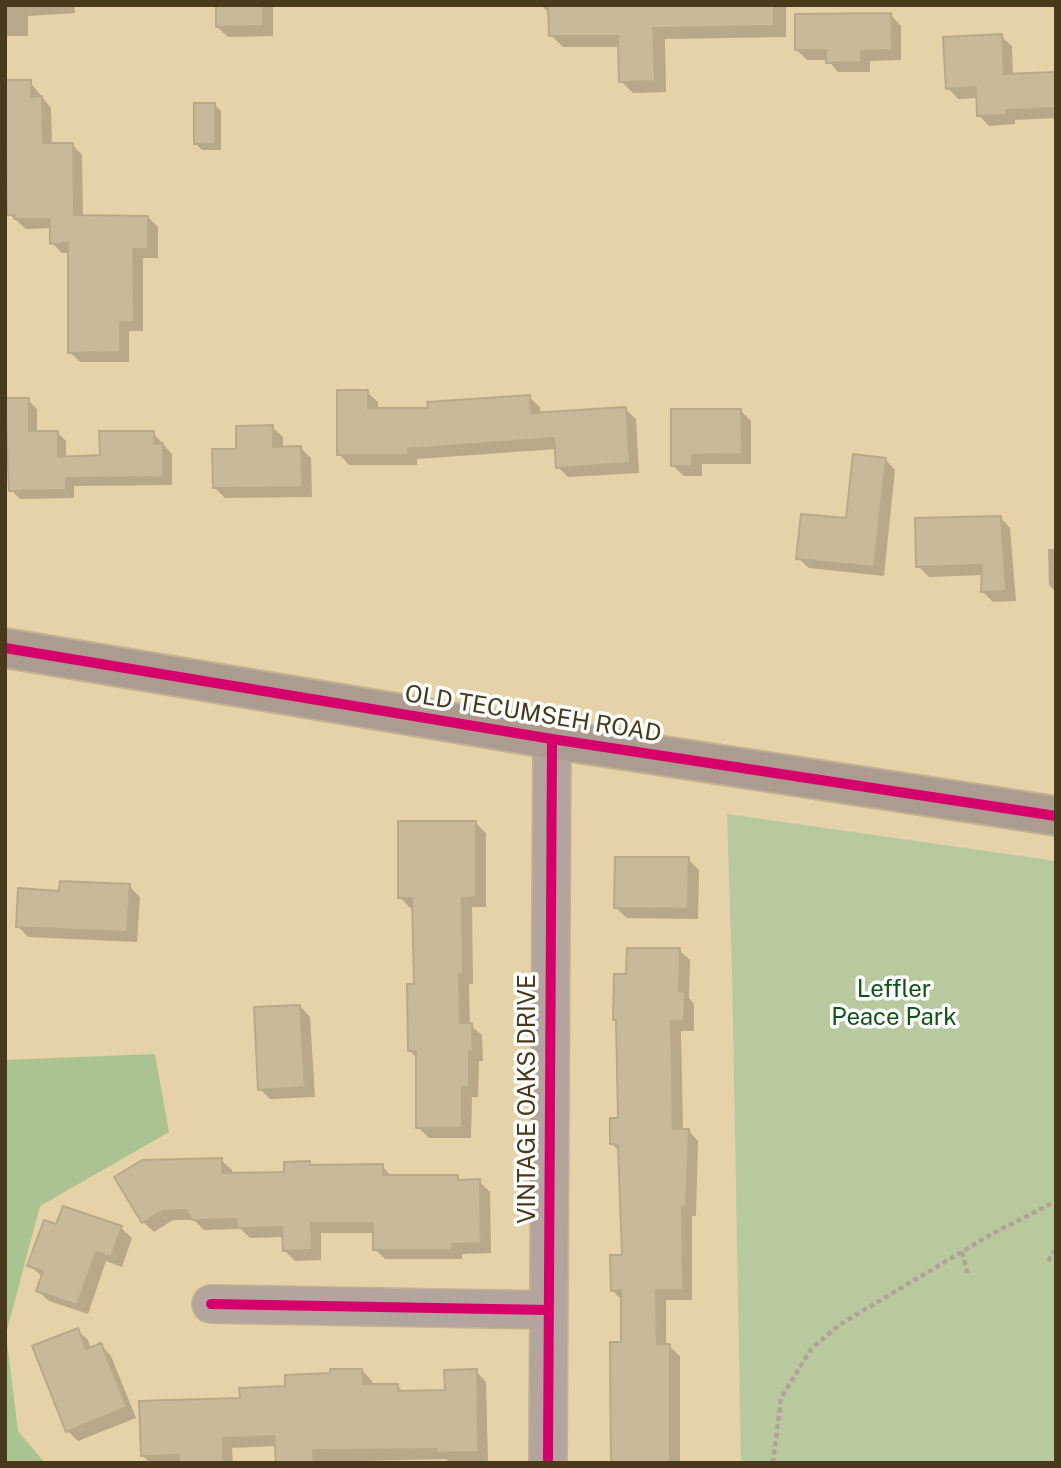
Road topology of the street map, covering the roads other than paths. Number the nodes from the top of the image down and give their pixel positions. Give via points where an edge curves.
1 (5, 648) edge
2 (552, 739) junction
3 (1056, 816) edge
4 (211, 1304) dead end
5 (548, 1310) junction
6 (548, 1459) dead end

1 - 2 main road, OLD TECUMSEH ROAD
2 - 3 main road, OLD TECUMSEH ROAD
2 - 5 street, VINTAGE OAKS DRIVE
4 - 5 street
5 - 6 street, VINTAGE OAKS DRIVE

